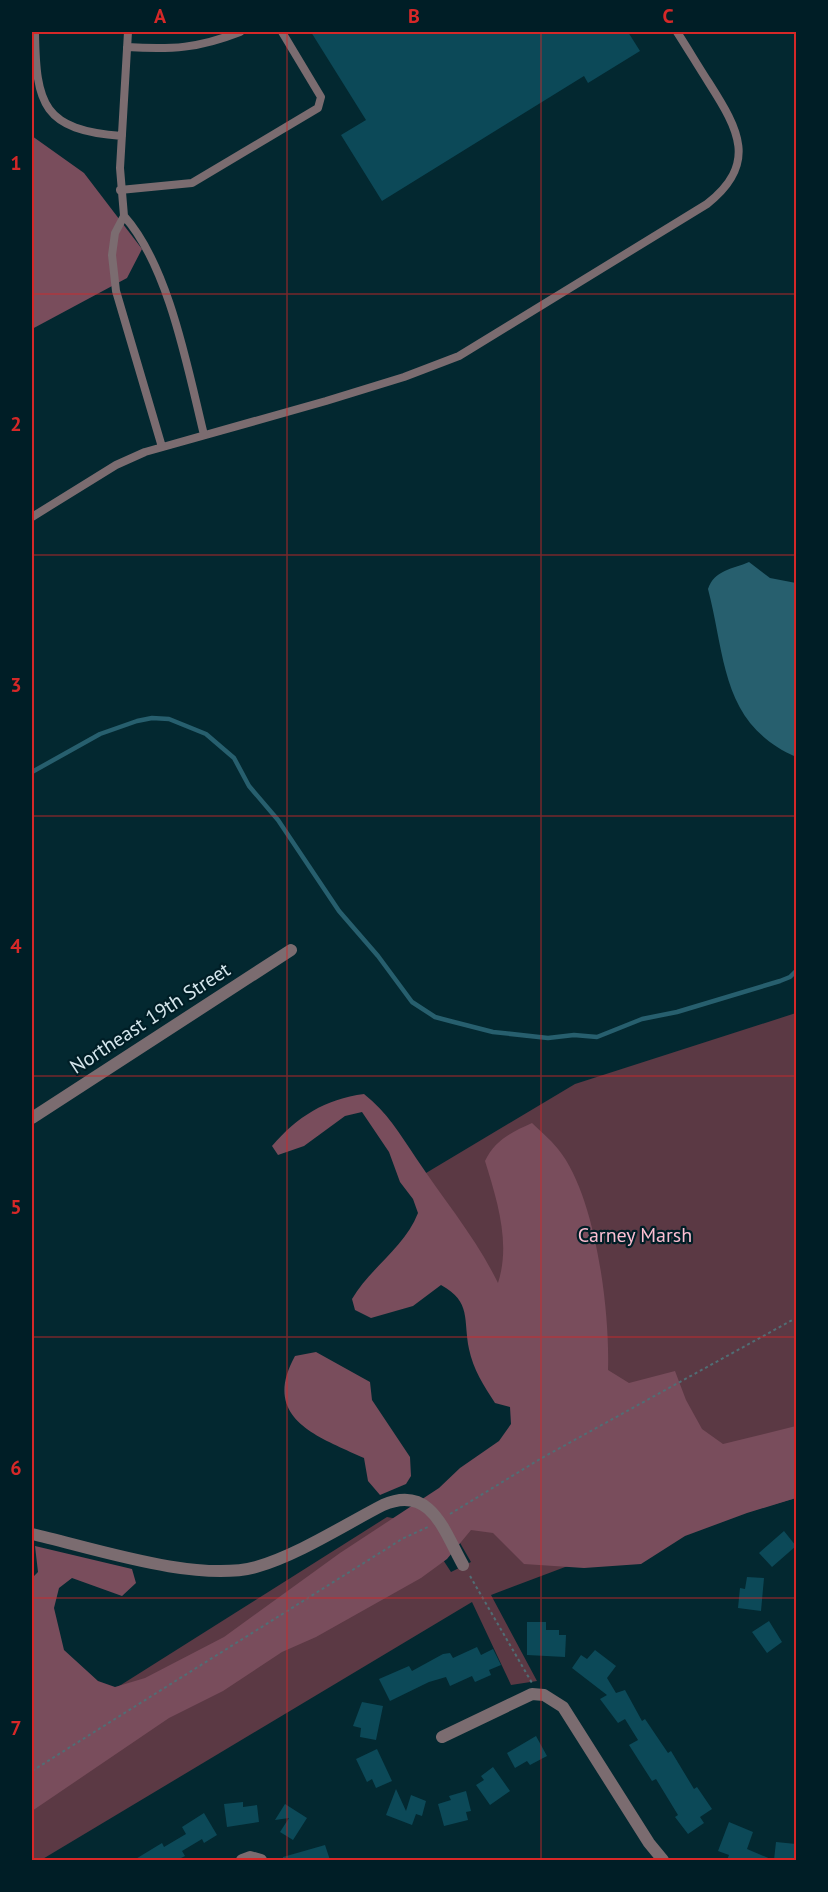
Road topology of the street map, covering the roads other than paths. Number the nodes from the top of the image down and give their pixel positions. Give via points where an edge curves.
1 (35, 32) edge
2 (128, 32) edge
3 (240, 32) edge
4 (282, 32) edge
5 (677, 32) edge
6 (127, 47) junction
7 (122, 136) junction
8 (120, 190) junction
9 (124, 216) junction
10 (204, 435) junction
11 (162, 447) junction
12 (32, 517) edge
13 (291, 950) dead end
14 (32, 1118) edge
15 (32, 1534) edge
16 (463, 1565) road end
17 (442, 1737) dead end
18 (242, 1860) edge
19 (261, 1860) edge
20 (663, 1860) edge

1 - 7 lane via 39,87 60,121 76,130
2 - 6 lane
3 - 6 lane via 209,44 159,49
4 - 8 lane via 321,97 318,108 192,183
5 - 10 lane via 738,134 740,159 722,192 459,356
6 - 7 lane
7 - 8 lane
8 - 9 lane
9 - 10 lane via 138,231 157,273 177,330
9 - 11 lane via 115,233 112,255 116,291
10 - 11 lane
11 - 12 lane via 116,465
13 - 14 street, Northeast 19th Street
15 - 16 street via 180,1568 225,1571 265,1564 403,1498 422,1503 438,1521
17 - 20 street via 536,1694 553,1699 563,1707
18 - 19 street

